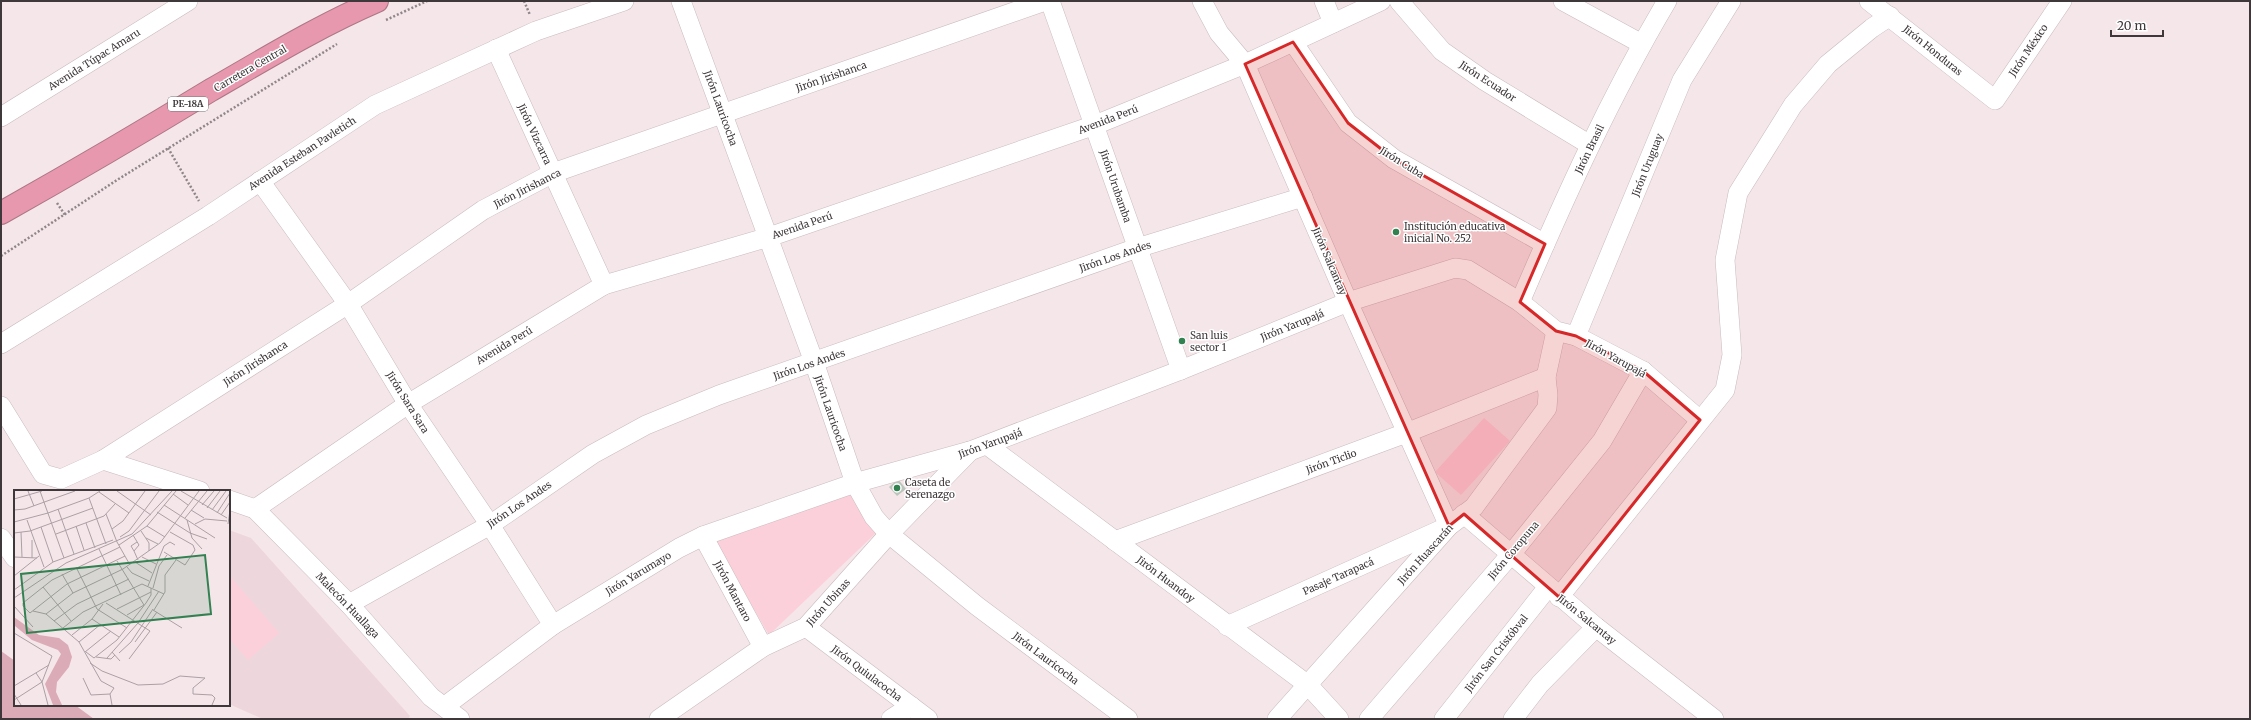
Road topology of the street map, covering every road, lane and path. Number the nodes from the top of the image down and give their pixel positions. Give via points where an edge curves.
1 (188, 1) edge
2 (427, 1) edge
3 (624, 1) edge
4 (681, 1) edge
5 (1045, 1) edge
6 (1050, 1) edge
7 (1202, 1) edge
8 (1324, 1) edge
9 (1381, 1) edge
10 (1398, 1) edge
11 (1563, 1) edge
12 (1667, 1) edge
13 (1731, 1) edge
14 (1869, 1) edge
15 (2062, 1) edge
16 (380, 11) edge
17 (1890, 16) junction
18 (1333, 23) junction
19 (341, 41) dead end
20 (1293, 42) junction
21 (1642, 44) junction
22 (496, 49) junction
23 (1245, 64) junction
24 (1995, 100) joint
25 (723, 114) junction
26 (1, 117) edge
27 (1095, 125) junction
28 (1590, 145) junction
29 (168, 148) junction
30 (552, 173) junction
31 (260, 181) junction
32 (1303, 197) junction
33 (1, 212) edge
34 (208, 216) junction
35 (769, 237) junction
36 (1544, 244) junction
37 (1137, 248) junction
38 (1, 256) edge
39 (604, 285) junction
40 (1348, 302) junction
41 (1520, 302) junction
42 (348, 304) junction
43 (1556, 331) junction
44 (1576, 336) junction
45 (1, 344) edge
46 (814, 362) junction
47 (1181, 370) junction
48 (1643, 371) junction
49 (1546, 377) junction
50 (408, 404) junction
51 (1, 406) edge
52 (1700, 420) junction
53 (1406, 433) junction
54 (979, 448) junction
55 (103, 460) junction
56 (855, 483) junction
57 (197, 490) edge
58 (230, 500) edge
59 (255, 509) junction
60 (1464, 514) junction
61 (490, 525) junction
62 (1449, 526) junction
63 (889, 534) junction
64 (703, 536) junction
65 (1, 538) edge
66 (1114, 541) junction
67 (1512, 553) junction
68 (14, 557) edge
69 (1554, 592) junction
70 (349, 604) junction
71 (553, 625) junction
72 (1227, 626) junction
73 (1596, 626) junction
74 (806, 627) junction
75 (763, 647) junction
76 (1308, 685) junction
77 (445, 706) junction
78 (912, 706) junction
79 (460, 719) edge
80 (659, 719) edge
81 (891, 719) edge
82 (928, 719) edge
83 (1128, 719) edge
84 (1277, 719) edge
85 (1339, 719) edge
86 (1369, 719) edge
87 (1444, 719) edge
88 (1513, 719) edge
89 (1714, 719) edge

1 - 26 street, Avenida Túpac Amaru
2 - 16 path
3 - 22 street, Avenida Esteban Pavletich via 536,31
4 - 25 street, Jirón Lauricocha
5 - 25 street, Jirón Jirishanca
6 - 27 street, Jirón Urubamba
7 - 23 street, Jirón Salcantay via 1219,33
8 - 18 street
9 - 18 street, Avenida Perú
10 - 28 street, Jirón Ecuador via 1442,51
11 - 21 street
12 - 21 street, Jirón Brasil
13 - 44 street, Jirón Uruguay via 1682,80
14 - 17 street, Jirón Honduras
15 - 24 street, Jirón México
16 - 33 highway, Carretera Central / PE-18A via 334,21 239,73 72,173
17 - 24 street, Jirón Honduras
17 - 52 street, Jirón San Cristóbval via 1828,64 1793,105 1738,193 1724,260 1732,355 1725,390
18 - 20 street, Avenida Perú
19 - 29 path
20 - 23 street, Avenida Perú
20 - 36 street, Jirón Cuba via 1348,123 1394,159
21 - 28 street, Jirón Brasil
22 - 30 street, Jirón Vizcarra
22 - 31 street, Avenida Esteban Pavletich via 375,105
23 - 27 street, Avenida Perú
23 - 32 street, Jirón Salcantay
25 - 30 street, Jirón Jirishanca
25 - 35 street, Jirón Lauricocha
27 - 35 street, Avenida Perú
27 - 37 street, Jirón Urubamba
28 - 36 street, Jirón Brasil
29 - 34 path
29 - 38 path
30 - 39 street, Jirón Vizcarra
30 - 42 street, Jirón Jirishanca via 483,210
31 - 34 street, Avenida Esteban Pavletich
31 - 42 street, Jirón Sara Sara
32 - 37 street, Jirón Los Andes
32 - 40 street, Jirón Salcantay
34 - 45 street, Avenida Esteban Pavletich
35 - 39 street, Avenida Perú
35 - 46 street, Jirón Lauricocha
36 - 41 street, Jirón Brasil
37 - 46 street, Jirón Los Andes
37 - 47 street, Jirón Urubamba
39 - 50 street, Avenida Perú
40 - 41 street, Jirón Yarupajá via 1454,268 1468,270
40 - 47 street, Jirón Yarupajá
40 - 53 street, Jirón Salcantay
41 - 43 street, Jirón Yarupajá
42 - 50 street, Jirón Sara Sara
42 - 55 street, Jirón Jirishanca
43 - 44 street, Jirón Yarupajá
43 - 49 street, Jirón Huascarán
44 - 48 street, Jirón Yarupajá
46 - 56 street, Jirón Lauricocha
46 - 61 street, Jirón Los Andes via 719,395 646,425 593,454
47 - 54 street, Jirón Yarupajá
48 - 52 street, Jirón Yarupajá
48 - 67 street, Jirón Coropuna via 1602,441
49 - 53 street, Jirón Ticlio
49 - 60 street, Jirón Huascarán via 1547,408 1474,507
50 - 59 street, Avenida Perú
50 - 61 street, Jirón Sara Sara
51 - 55 street, Jirón Jirishanca via 43,474 61,479
52 - 69 street, Jirón San Cristóbval
53 - 62 street, Jirón Salcantay
53 - 66 street, Jirón Ticlio
54 - 56 street, Jirón Yarupajá
54 - 63 street, Jirón Ubinas
54 - 66 street, Jirón Huandoy
55 - 57 street
56 - 63 street, Jirón Lauricocha via 874,517
56 - 64 street, Jirón Yarumayo
58 - 59 street, Malecón Huallaga
59 - 70 street, Malecón Huallaga
60 - 62 street, Jirón Huascarán
60 - 67 street, Jirón Salcantay
61 - 70 street, Jirón Los Andes
61 - 71 street, Jirón Sara Sara
62 - 72 street, Pasaje Tarapacá
62 - 76 street, Jirón Huascarán
63 - 74 street, Jirón Ubinas
63 - 83 street, Jirón Lauricocha via 977,606
64 - 71 street, Jirón Yarumayo
64 - 75 street, Jirón Mantaro
65 - 68 street
66 - 72 street, Jirón Huandoy
67 - 69 street, Jirón Salcantay
67 - 86 street, Jirón Coropuna
69 - 73 street, Jirón Salcantay
69 - 87 street, Jirón San Cristóbval
70 - 77 street, Malecón Huallaga via 431,697
71 - 77 street, Jirón Yarumayo
72 - 76 street, Jirón Huandoy
73 - 88 street via 1540,684
73 - 89 street, Jirón Salcantay
74 - 75 street, Jirón Ubinas
74 - 78 street, Jirón Quiulacocha
75 - 80 street, Jirón Ubinas
76 - 84 street, Jirón Huascarán
76 - 85 street, Jirón Huandoy
77 - 79 street, Malecón Huallaga
78 - 81 street
78 - 82 street, Jirón Quiulacocha

